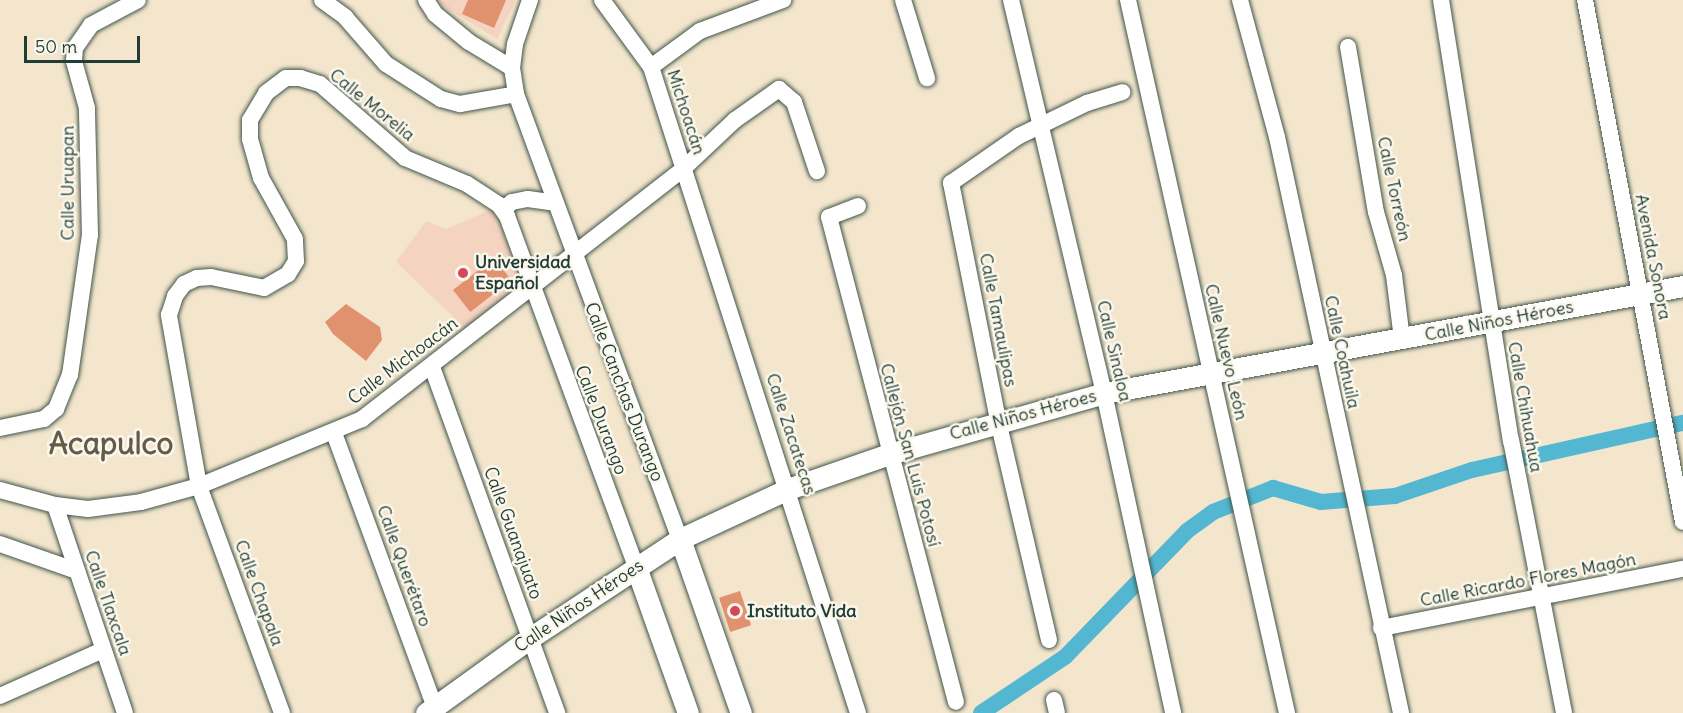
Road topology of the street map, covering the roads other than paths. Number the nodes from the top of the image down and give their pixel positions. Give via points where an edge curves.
1 (138, 0) edge
2 (322, 0) edge
3 (426, 0) edge
4 (530, 0) edge
5 (602, 0) edge
6 (783, 0) edge
7 (903, 0) edge
8 (1011, 0) edge
9 (1128, 0) edge
10 (1240, 0) edge
11 (1441, 0) edge
12 (1585, 0) edge
13 (1348, 47) dead end
14 (651, 67) junction
15 (512, 68) junction
16 (927, 78) dead end
17 (1122, 92) dead end
18 (516, 94) junction
19 (1039, 126) junction
20 (684, 168) junction
21 (817, 171) dead end
22 (555, 203) junction
23 (501, 207) junction
24 (858, 207) dead end
25 (571, 252) junction
26 (530, 286) junction
27 (1683, 286) edge
28 (1640, 294) junction
29 (1491, 323) junction
30 (1402, 339) junction
31 (1323, 353) junction
32 (432, 367) junction
33 (1209, 374) junction
34 (1104, 393) junction
35 (998, 420) junction
36 (0, 428) edge
37 (334, 433) junction
38 (889, 454) junction
39 (199, 486) junction
40 (788, 489) junction
41 (0, 490) edge
42 (55, 505) junction
43 (1683, 522) edge
44 (680, 539) junction
45 (0, 544) edge
46 (636, 567) junction
47 (1683, 569) edge
48 (77, 571) junction
49 (1541, 597) junction
50 (1381, 628) junction
51 (530, 638) junction
52 (1049, 640) dead end
53 (103, 650) junction
54 (0, 696) edge
55 (956, 702) dead end
56 (432, 711) edge
57 (125, 713) edge
58 (282, 713) edge
59 (557, 713) edge
60 (688, 713) edge
61 (741, 713) edge
62 (858, 713) edge
63 (1173, 713) edge
64 (1287, 713) edge
65 (1401, 713) edge
66 (1564, 713) edge

1 - 36 street, Calle Uruapan via 91,25 75,48 87,108 90,235 70,375 56,409 44,419
2 - 18 street via 345,17 386,64 441,99 460,104
3 - 15 street via 435,14 469,42
4 - 15 street, Calle Canchas Durango
5 - 14 street
6 - 14 street via 700,31
7 - 16 street
8 - 19 street, Calle Sinaloa
9 - 33 street, Calle Nuevo León
10 - 31 street, Calle Coahuila via 1277,137
11 - 29 street, Calle Chihuahua
12 - 28 street, Avenida Sonora
13 - 30 street, Calle Torreón via 1376,212 1394,275
14 - 20 street, Michoacán
15 - 18 street, Calle Canchas Durango
17 - 19 street via 1087,103
18 - 22 street, Calle Canchas Durango
19 - 34 street, Calle Sinaloa
19 - 35 street, Calle Tamaulipas via 951,183
20 - 21 street, Calle Michoacán via 735,120 779,89 794,102
20 - 25 street, Calle Michoacán
20 - 40 street, Calle Zacatecas
22 - 23 street via 528,199
22 - 25 street, Calle Canchas Durango
23 - 26 street, Calle Durango
23 - 39 street, Calle Morelia via 467,184 405,158 320,84 286,78 266,93 250,120 250,139 261,178 295,239 296,261 288,274 264,288 211,277 197,278 184,284 169,315
24 - 38 street, Callejón San Luis Potosí via 829,217
25 - 26 street, Calle Michoacán
25 - 44 street, Calle Canchas Durango
26 - 32 street, Calle Michoacán
26 - 46 street, Calle Durango
27 - 28 main road, Calle Niños Héroes
28 - 29 main road, Calle Niños Héroes
28 - 43 street, Avenida Sonora
29 - 30 main road, Calle Niños Héroes
29 - 49 street, Calle Chihuahua
30 - 31 main road, Calle Niños Héroes
31 - 33 main road, Calle Niños Héroes
31 - 50 street, Calle Coahuila
32 - 37 street, Calle Michoacán via 362,419
32 - 51 street, Calle Guanajuato
33 - 34 main road, Calle Niños Héroes
33 - 64 street, Calle Nuevo León via 1234,469
34 - 35 main road, Calle Niños Héroes
34 - 63 street, Calle Sinaloa
35 - 38 main road, Calle Niños Héroes
35 - 52 street, Calle Tamaulipas
37 - 39 street, Calle Michoacán
37 - 56 street, Calle Querétaro
38 - 40 main road, Calle Niños Héroes
38 - 55 street, Callejón San Luis Potosí
39 - 42 street, Calle Michoacán via 114,507
39 - 58 street, Calle Chapala
40 - 44 main road, Calle Niños Héroes
40 - 62 street, Calle Zacatecas
41 - 42 street, Calle Michoacán
42 - 48 street, Calle Tlaxcala
44 - 46 main road, Calle Niños Héroes
44 - 61 main road, Calle Canchas Durango
45 - 48 street
46 - 51 main road, Calle Niños Héroes
46 - 60 main road
47 - 49 street, Calle Ricardo Flores Magón
48 - 53 street, Calle Tlaxcala
49 - 50 street, Calle Ricardo Flores Magón
49 - 66 street, Calle Chihuahua
50 - 65 street, Calle Coahuila
51 - 56 main road, Calle Niños Héroes
51 - 59 street, Calle Guanajuato
53 - 54 street
53 - 57 street, Calle Tlaxcala

